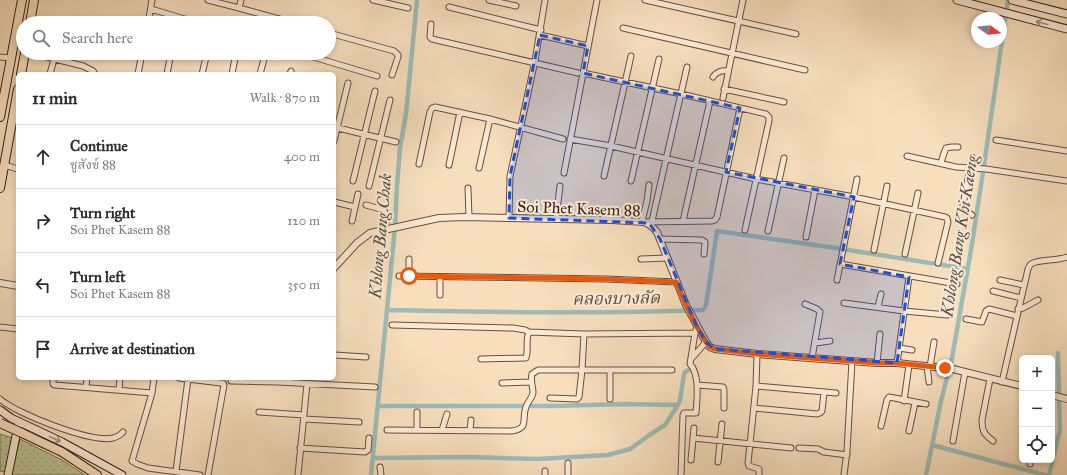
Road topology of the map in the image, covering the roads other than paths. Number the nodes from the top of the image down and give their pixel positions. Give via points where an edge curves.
1 (22, 0) edge
2 (34, 0) edge
3 (152, 0) edge
4 (208, 0) edge
5 (241, 0) edge
6 (373, 0) edge
7 (489, 0) edge
8 (545, 0) edge
9 (597, 0) edge
10 (645, 0) edge
11 (743, 0) edge
12 (957, 0) edge
13 (1015, 1) edge
14 (516, 6) dead end
15 (449, 7) dead end
16 (239, 8) junction
17 (408, 8) dead end
18 (150, 9) junction
19 (1067, 15) edge
20 (19, 16) edge
21 (31, 16) edge
22 (149, 16) edge
23 (174, 16) edge
24 (268, 16) edge
25 (738, 21) junction
26 (431, 24) dead end
27 (623, 28) dead end
28 (1067, 29) edge
29 (16, 32) edge
30 (540, 33) junction
31 (796, 34) dead end
32 (336, 35) edge
33 (588, 46) junction
34 (732, 54) junction
35 (631, 56) dead end
36 (0, 57) edge
37 (11, 58) junction
38 (659, 59) dead end
39 (24, 60) edge
40 (54, 60) edge
41 (58, 60) edge
42 (141, 60) edge
43 (170, 60) edge
44 (205, 60) edge
45 (235, 60) edge
46 (264, 60) edge
47 (324, 60) edge
48 (535, 63) junction
49 (687, 67) dead end
50 (805, 70) dead end
51 (728, 71) junction
52 (21, 72) edge
53 (51, 72) edge
54 (94, 72) edge
55 (138, 72) edge
56 (167, 72) edge
57 (202, 72) edge
58 (232, 72) edge
59 (261, 72) edge
60 (580, 73) junction
61 (392, 75) dead end
62 (378, 76) dead end
63 (713, 77) dead end
64 (625, 82) junction
65 (348, 83) dead end
66 (653, 88) junction
67 (724, 89) junction
68 (376, 91) dead end
69 (681, 94) junction
70 (723, 98) dead end
71 (390, 100) dead end
72 (710, 101) junction
73 (784, 102) dead end
74 (740, 108) junction
75 (16, 110) edge
76 (460, 112) junction
77 (0, 117) edge
78 (490, 119) junction
79 (520, 127) junction
80 (336, 128) edge
81 (364, 135) junction
82 (381, 139) junction
83 (562, 139) dead end
84 (570, 139) junction
85 (996, 140) dead end
86 (396, 142) dead end
87 (611, 146) junction
88 (958, 147) dead end
89 (1067, 151) edge
90 (638, 152) junction
91 (907, 156) dead end
92 (972, 157) dead end
93 (666, 158) junction
94 (784, 158) dead end
95 (941, 163) junction
96 (419, 164) dead end
97 (449, 165) dead end
98 (696, 165) junction
99 (4, 166) junction
100 (16, 168) edge
101 (479, 168) dead end
102 (970, 168) junction
103 (726, 172) junction
104 (564, 173) dead end
105 (604, 176) dead end
106 (756, 179) junction
107 (857, 179) dead end
108 (353, 181) dead end
109 (631, 181) dead end
110 (1067, 181) edge
111 (778, 183) junction
112 (649, 185) dead end
113 (369, 186) dead end
114 (560, 186) dead end
115 (887, 186) dead end
116 (0, 188) edge
117 (468, 188) dead end
118 (815, 190) junction
119 (918, 193) dead end
120 (358, 194) dead end
121 (854, 197) junction
122 (336, 202) edge
123 (883, 204) junction
124 (366, 205) dead end
125 (355, 207) junction
126 (914, 211) junction
127 (972, 215) dead end
128 (469, 217) junction
129 (509, 218) junction
130 (556, 219) junction
131 (352, 221) dead end
132 (643, 221) junction
133 (652, 221) junction
134 (683, 221) junction
135 (388, 229) junction
136 (745, 230) dead end
137 (768, 231) dead end
138 (806, 237) dead end
139 (660, 239) junction
140 (874, 250) dead end
141 (704, 254) dead end
142 (905, 254) dead end
143 (668, 258) junction
144 (1067, 258) edge
145 (409, 259) dead end
146 (641, 260) dead end
147 (938, 263) dead end
148 (840, 264) junction
149 (336, 266) edge
150 (399, 276) dead end
151 (409, 276) junction
152 (440, 277) junction
153 (909, 277) junction
154 (836, 280) dead end
155 (1000, 280) dead end
156 (676, 282) junction
157 (0, 283) edge
158 (957, 284) dead end
159 (1024, 285) junction
160 (16, 286) edge
161 (994, 291) dead end
162 (881, 294) dead end
163 (440, 295) dead end
164 (1021, 298) junction
165 (1038, 300) dead end
166 (844, 303) dead end
167 (805, 304) dead end
168 (878, 307) junction
169 (1018, 309) junction
170 (904, 311) junction
171 (948, 315) dead end
172 (1017, 316) junction
173 (966, 319) dead end
174 (392, 325) dead end
175 (0, 327) edge
176 (16, 329) edge
177 (696, 330) junction
178 (529, 332) junction
179 (584, 334) junction
180 (880, 334) dead end
181 (830, 341) dead end
182 (706, 342) junction
183 (934, 342) dead end
184 (815, 343) junction
185 (899, 348) junction
186 (912, 350) dead end
187 (757, 354) junction
188 (336, 355) edge
189 (366, 357) dead end
190 (812, 358) junction
191 (481, 359) dead end
192 (691, 359) junction
193 (852, 361) junction
194 (877, 363) junction
195 (897, 363) junction
196 (908, 365) junction
197 (928, 366) junction
198 (582, 370) junction
199 (610, 370) junction
200 (672, 370) dead end
201 (965, 372) junction
202 (990, 379) junction
203 (53, 380) edge
204 (87, 380) edge
205 (120, 380) edge
206 (154, 380) edge
207 (188, 380) edge
208 (199, 380) edge
209 (278, 380) edge
210 (231, 381) dead end
211 (531, 382) junction
212 (929, 382) dead end
213 (1002, 382) junction
214 (502, 383) dead end
215 (307, 384) junction
216 (697, 385) junction
217 (1019, 385) edge
218 (756, 386) junction
219 (86, 387) junction
220 (376, 387) dead end
221 (119, 390) junction
222 (824, 392) junction
223 (152, 393) junction
224 (836, 393) dead end
225 (550, 398) dead end
226 (0, 399) edge
227 (610, 399) dead end
228 (904, 401) junction
229 (915, 403) junction
230 (926, 404) dead end
231 (724, 408) dead end
232 (754, 408) junction
233 (0, 410) edge
234 (259, 412) dead end
235 (417, 412) dead end
236 (446, 414) dead end
237 (304, 417) junction
238 (471, 420) dead end
239 (19, 422) junction
240 (359, 422) dead end
241 (0, 423) edge
242 (722, 424) dead end
243 (881, 426) dead end
244 (0, 427) edge
245 (694, 428) dead end
246 (387, 430) dead end
247 (417, 430) junction
248 (442, 430) junction
249 (470, 430) junction
250 (909, 431) dead end
251 (22, 432) junction
252 (123, 432) dead end
253 (369, 438) dead end
254 (693, 438) junction
255 (721, 441) junction
256 (954, 441) dead end
257 (993, 441) dead end
258 (750, 444) junction
259 (300, 448) junction
260 (791, 448) dead end
261 (799, 448) dead end
262 (847, 455) junction
263 (691, 460) dead end
264 (718, 462) dead end
265 (568, 463) dead end
266 (380, 467) dead end
267 (176, 471) junction
268 (8, 475) edge
269 (97, 475) edge
270 (122, 475) edge
271 (200, 475) edge
272 (208, 475) edge
273 (298, 475) edge
274 (381, 475) edge
275 (568, 475) edge
276 (681, 475) edge
277 (759, 475) edge
278 (844, 475) edge

1 - 20 main road
2 - 21 main road
3 - 18 street
4 - 16 street
5 - 16 street
6 - 17 street
7 - 14 street
8 - 30 street
9 - 33 street
10 - 25 street
11 - 25 street
28 -> 12 main road
13 - 19 main road
15 - 30 street
16 - 24 street
18 - 22 street
18 - 23 street
25 - 31 street
25 - 34 street
26 - 48 street via 432,39
27 - 34 street
29 - 37 main road
30 - 33 street
30 - 48 street
32 - 61 street via 396,53 398,57
33 - 60 street
34 - 50 street
34 - 51 street
35 - 64 street
36 - 37 street
37 - 77 main road
38 - 66 street
39 - 52 main road
40 - 53 street
41 - 54 street via 83,66
42 - 55 street
43 - 56 street
44 - 57 street
45 - 58 street
46 - 59 street
47 - 62 street
48 - 60 street
48 - 79 street
49 - 69 street
51 - 63 street via 721,71
51 - 67 street
60 - 64 street
60 - 84 street
64 - 66 street
64 - 87 street
65 - 80 street
66 - 69 street
66 - 90 street
67 - 70 street
67 - 73 street
68 - 81 street
69 - 72 street
69 - 93 street
71 - 82 street
72 - 74 street
72 - 98 street
74 - 103 street
74 - 106 street via 766,114 769,121
75 - 99 main road
76 - 78 street
76 - 96 street via 432,108
76 - 97 street
78 - 79 street
78 - 101 street
79 - 83 street
79 - 129 street via 510,176
80 - 81 street
81 - 82 street
81 - 108 street
82 - 86 street
82 - 113 street
84 - 87 street
84 - 104 street
85 - 89 street
87 - 90 street
87 - 105 street
88 - 95 street via 946,148
90 - 93 street
90 - 109 street
91 - 95 street
92 - 102 street
93 - 98 street
93 - 133 street
94 - 111 street
95 - 102 street
98 - 103 street
98 - 134 street
99 - 100 street
99 - 116 main road
102 - 110 street
102 - 127 street via 963,205 964,210
103 - 106 street
103 - 134 street via 715,220
106 - 111 street
106 - 136 street
107 - 121 street
111 - 118 street
111 - 137 street
112 - 132 street
114 - 130 street
115 - 123 street
117 - 128 street
118 - 121 street
118 - 138 street
119 - 126 street
120 - 125 street
121 - 123 street
121 - 148 street
122 - 125 street
123 - 126 street
123 - 140 street
124 - 135 street via 384,210
125 - 131 street
126 - 142 street
126 - 147 street via 947,218
128 - 129 street, Soi Phet Kasem 88
128 - 135 street, Soi Phet Kasem 88 via 439,218
129 - 130 street, Soi Phet Kasem 88
130 - 132 street, Soi Phet Kasem 88
132 - 133 street
132 - 139 street, Soi Phet Kasem 88 via 653,227
133 - 134 street
135 - 149 street, Soi Phet Kasem 88 via 364,237
139 - 141 street via 702,240 705,242
139 - 143 street, Soi Phet Kasem 88
143 - 146 street
143 - 156 street, Soi Phet Kasem 88
144 - 159 street via 1032,264
145 - 151 street
148 - 153 street
148 - 154 street
150 - 151 street
151 - 152 street
152 - 156 street
152 - 163 street
153 - 158 street
153 - 170 street
155 - 159 street
156 - 177 street, Soi Phet Kasem 88
157 - 160 street
159 - 164 street
161 - 164 street
162 - 168 street
164 - 169 street
165 - 169 street
166 - 168 street
167 - 184 street via 820,312
168 - 170 street
169 - 172 street
170 - 171 street
170 - 185 street
172 - 173 street via 989,310 986,311 982,322
172 - 213 street
174 - 178 street via 513,328
175 - 176 street
177 - 179 street
177 - 182 street, Soi Phet Kasem 88
177 - 192 street
178 - 179 street
178 - 191 street via 526,358
179 - 198 street
180 - 194 street
181 - 184 street
182 - 187 street via 715,349
182 - 192 street
183 - 197 street
184 - 190 street
185 - 186 street
185 - 195 street
187 - 190 street
187 - 218 street
188 - 189 street
190 - 193 street
192 - 216 street via 690,364
193 - 194 street
193 - 262 street
194 - 195 street
195 - 196 street
196 - 197 street
196 - 228 street
197 - 201 street
197 - 212 street
198 - 199 street
198 - 211 street via 538,370 532,374
198 - 225 street via 579,398
199 - 200 street
199 - 227 street
201 - 202 street
201 - 256 street
202 - 213 street
202 - 257 street via 982,426 983,431
203 - 219 street via 55,385
204 - 219 street
205 - 221 street
206 - 223 street
207 - 267 street
208 - 272 street via 221,382 224,385
209 - 210 street
209 - 215 street
211 - 214 street
211 - 249 street via 533,395 526,406 523,426 518,430
213 - 217 street
215 - 220 street
215 - 237 street
216 - 231 street via 723,387
216 - 276 street via 696,413 683,415
218 - 222 street
218 - 232 street
219 - 221 street
221 - 223 street
222 - 224 street
222 - 232 street via 822,410 817,414
223 - 267 street via 132,461 148,468
226 - 252 street via 11,407 50,425 78,434 111,439
228 - 229 street
228 - 243 street via 887,399
229 - 230 street
229 - 250 street
232 - 258 street
233 - 239 main road
234 - 237 street
235 - 247 street
236 - 248 street
237 - 240 street
237 - 259 street
238 - 249 street
239 - 268 main road
239 -> 270 main road
241 - 251 main road, bridge
242 - 255 street
244 - 251 main road, bridge
245 - 254 street
246 - 247 street
247 - 248 street
248 - 249 street
251 - 269 main road via 62,452
253 - 259 street via 368,450 365,452
254 - 255 street
254 - 263 street
255 - 258 street
255 - 264 street
258 - 260 street
258 - 277 street via 748,463 749,466 759,469
259 - 273 street
261 - 262 street
262 - 278 street
265 - 275 street
266 - 274 street
267 - 271 street

